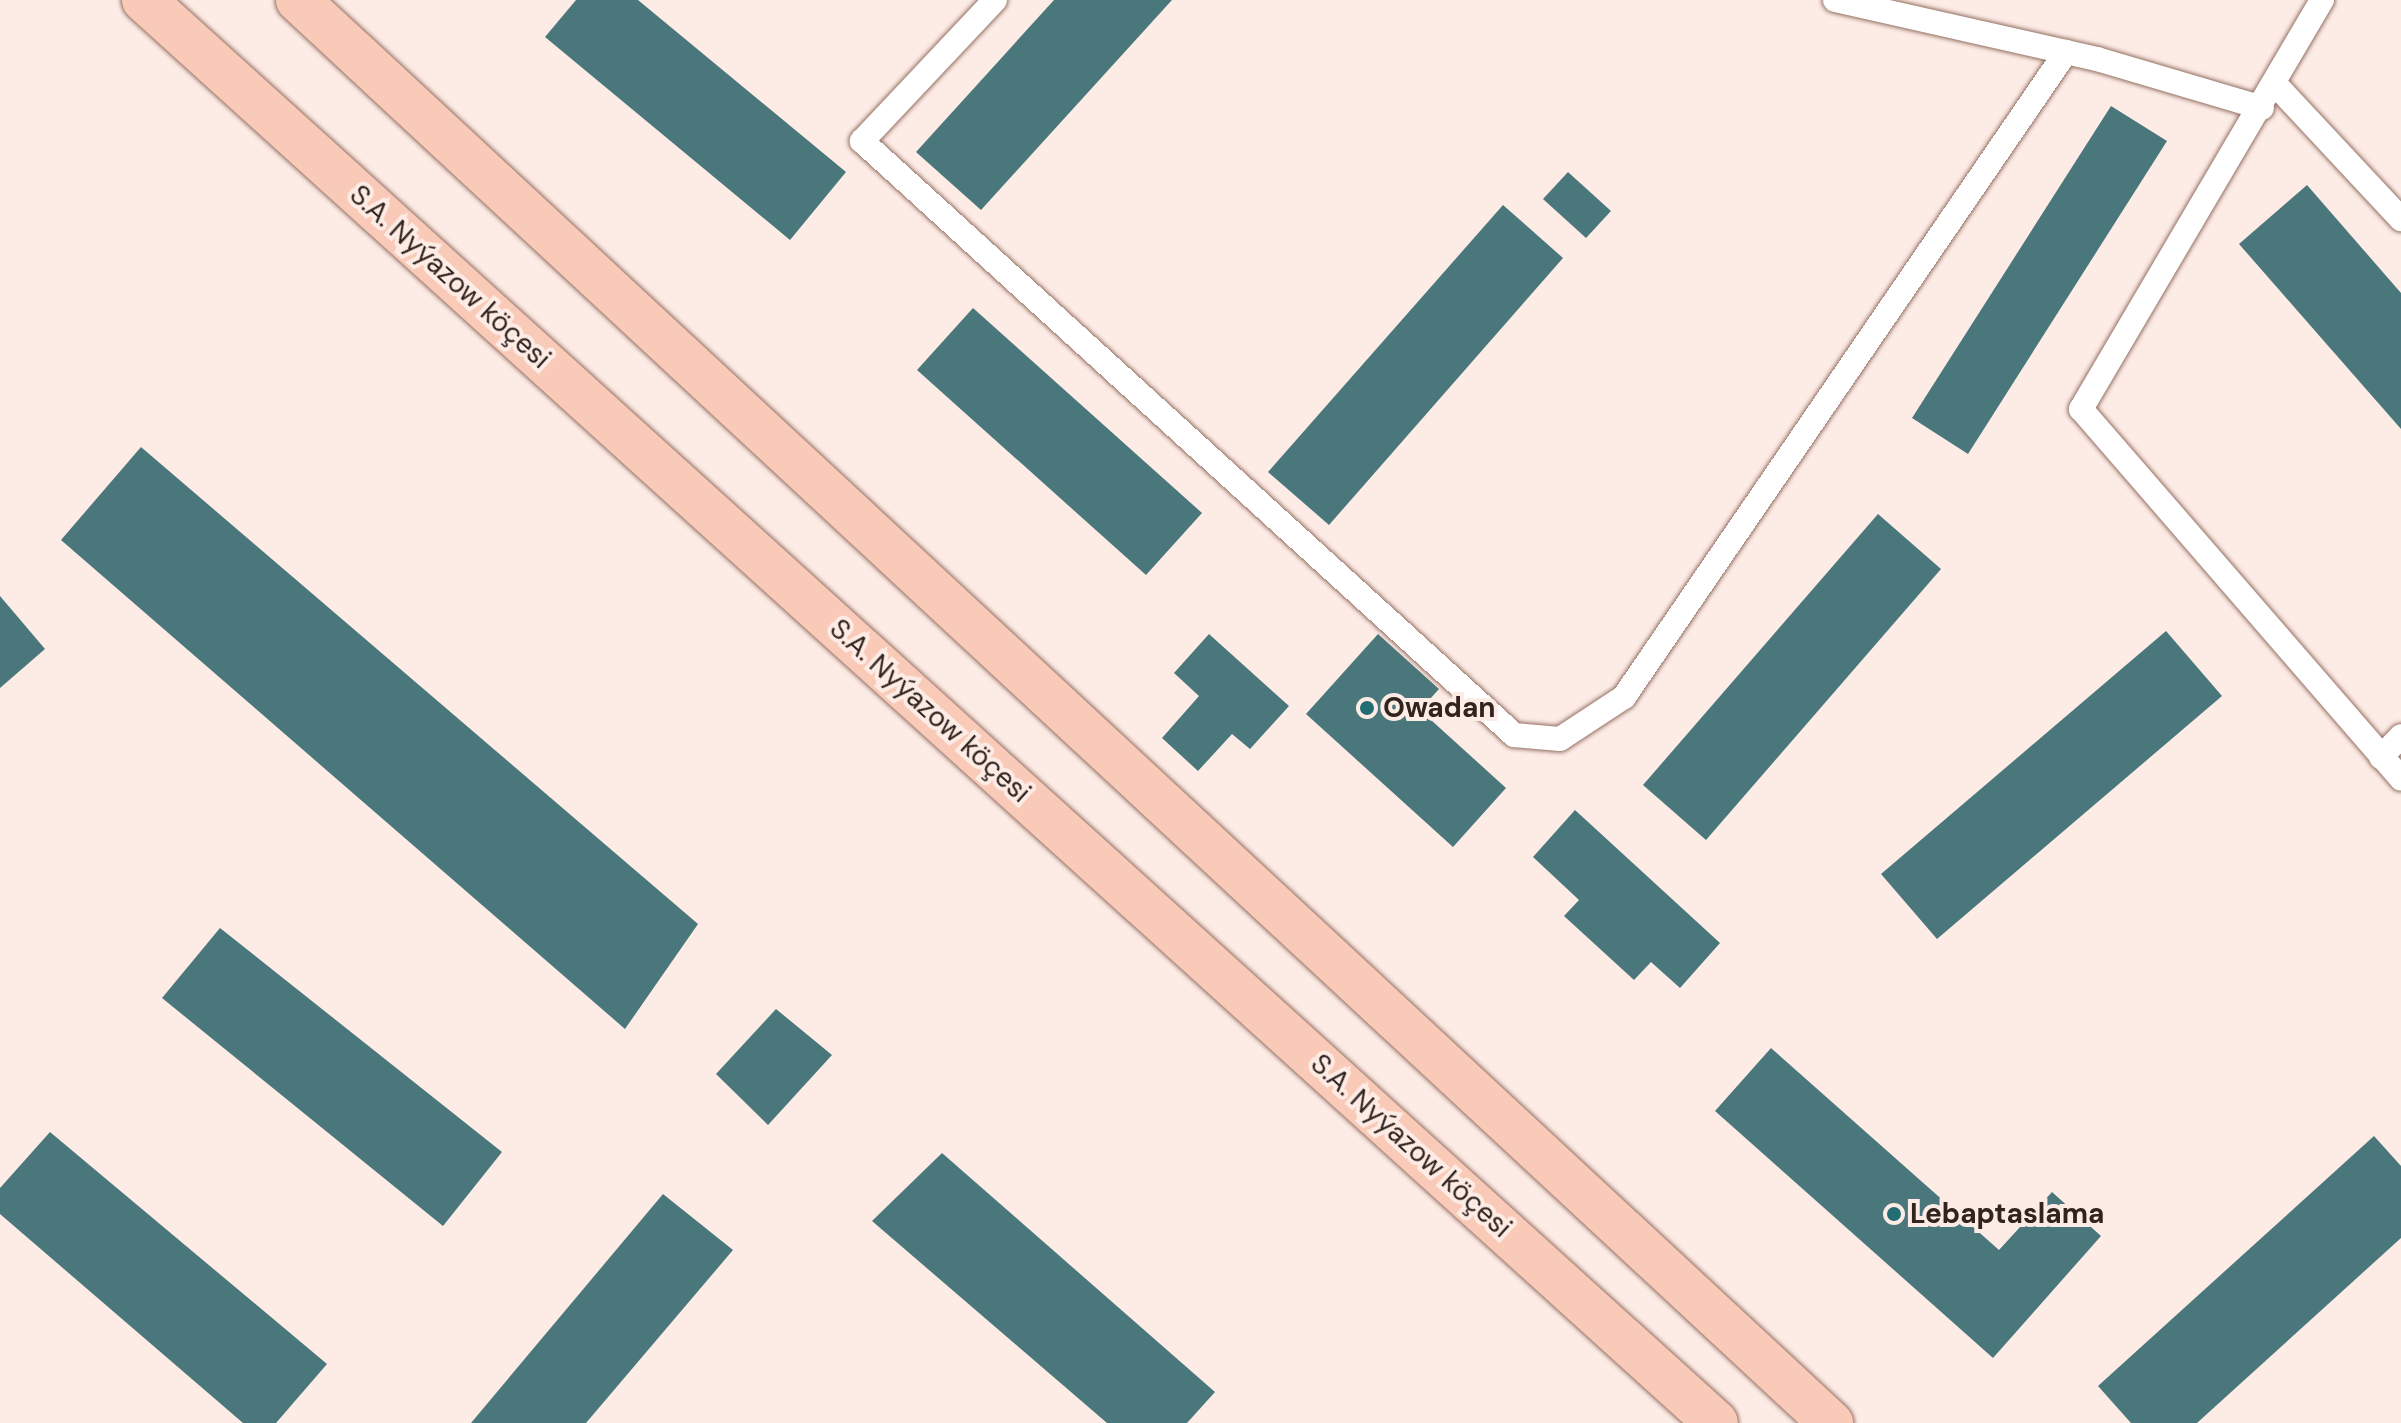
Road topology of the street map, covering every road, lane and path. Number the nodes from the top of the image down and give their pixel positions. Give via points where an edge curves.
1 (144, 0) edge
2 (298, 0) edge
3 (995, 0) edge
4 (1835, 0) edge
5 (2322, 0) edge
6 (2066, 52) junction
7 (2275, 84) junction
8 (2262, 108) junction
9 (2401, 219) edge
10 (2401, 736) edge
11 (2381, 757) junction
12 (2401, 779) edge
13 (1716, 1423) edge
14 (1831, 1423) edge

1 - 13 main road, S.A. Nyýazow köçesi
2 - 14 main road
3 - 6 lane via 862,141 1514,735 1560,739 1624,697
4 - 6 lane
5 - 7 lane
6 - 8 lane
7 - 8 lane
7 - 9 lane
8 - 11 lane via 2081,409
10 - 11 lane
11 - 12 lane

